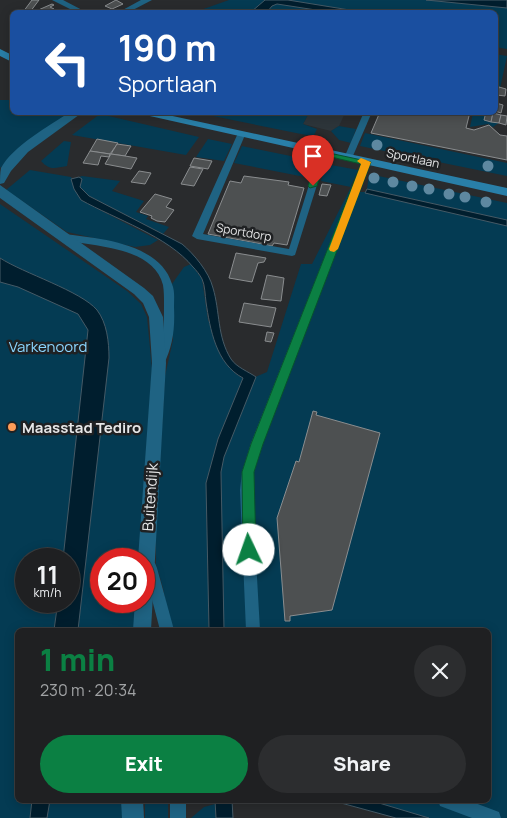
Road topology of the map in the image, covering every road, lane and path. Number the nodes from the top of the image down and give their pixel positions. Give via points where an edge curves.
1 (56, 0) edge
2 (148, 0) edge
3 (78, 10) edge
4 (127, 10) edge
5 (73, 115) edge
6 (151, 115) edge
7 (367, 115) edge
8 (241, 135) junction
9 (323, 153) junction
10 (348, 158) junction
11 (366, 162) junction
12 (0, 180) edge
13 (0, 189) edge
14 (507, 192) edge
15 (63, 237) junction
16 (159, 363) junction
17 (148, 548) edge
18 (155, 588) edge
19 (143, 613) edge
20 (142, 628) edge
21 (165, 628) edge
22 (253, 628) edge
23 (132, 803) edge
24 (178, 803) edge
25 (454, 803) edge
26 (133, 818) edge
27 (178, 818) edge
28 (493, 818) edge

1 - 3 street
2 - 4 street
5 - 12 street via 17,157
6 - 8 street, Sportlaan
7 - 10 lane
8 - 9 street, Sportlaan
8 - 9 lane, Sportdorp via 197,236 292,253
9 - 10 street, Sportlaan
10 - 11 street, Sportlaan
11 - 14 street, Sportlaan
11 - 22 lane via 248,472 246,490
13 - 15 street, Buitendijk via 1,193
15 - 16 street, Buitendijk via 148,300 156,317
15 - 16 lane, Buitendijk via 112,245 145,256 162,274 168,284 172,333
16 - 17 street, Buitendijk
18 - 21 lane
19 - 20 street, Buitendijk
23 - 26 street
24 - 27 lane
25 - 28 lane

